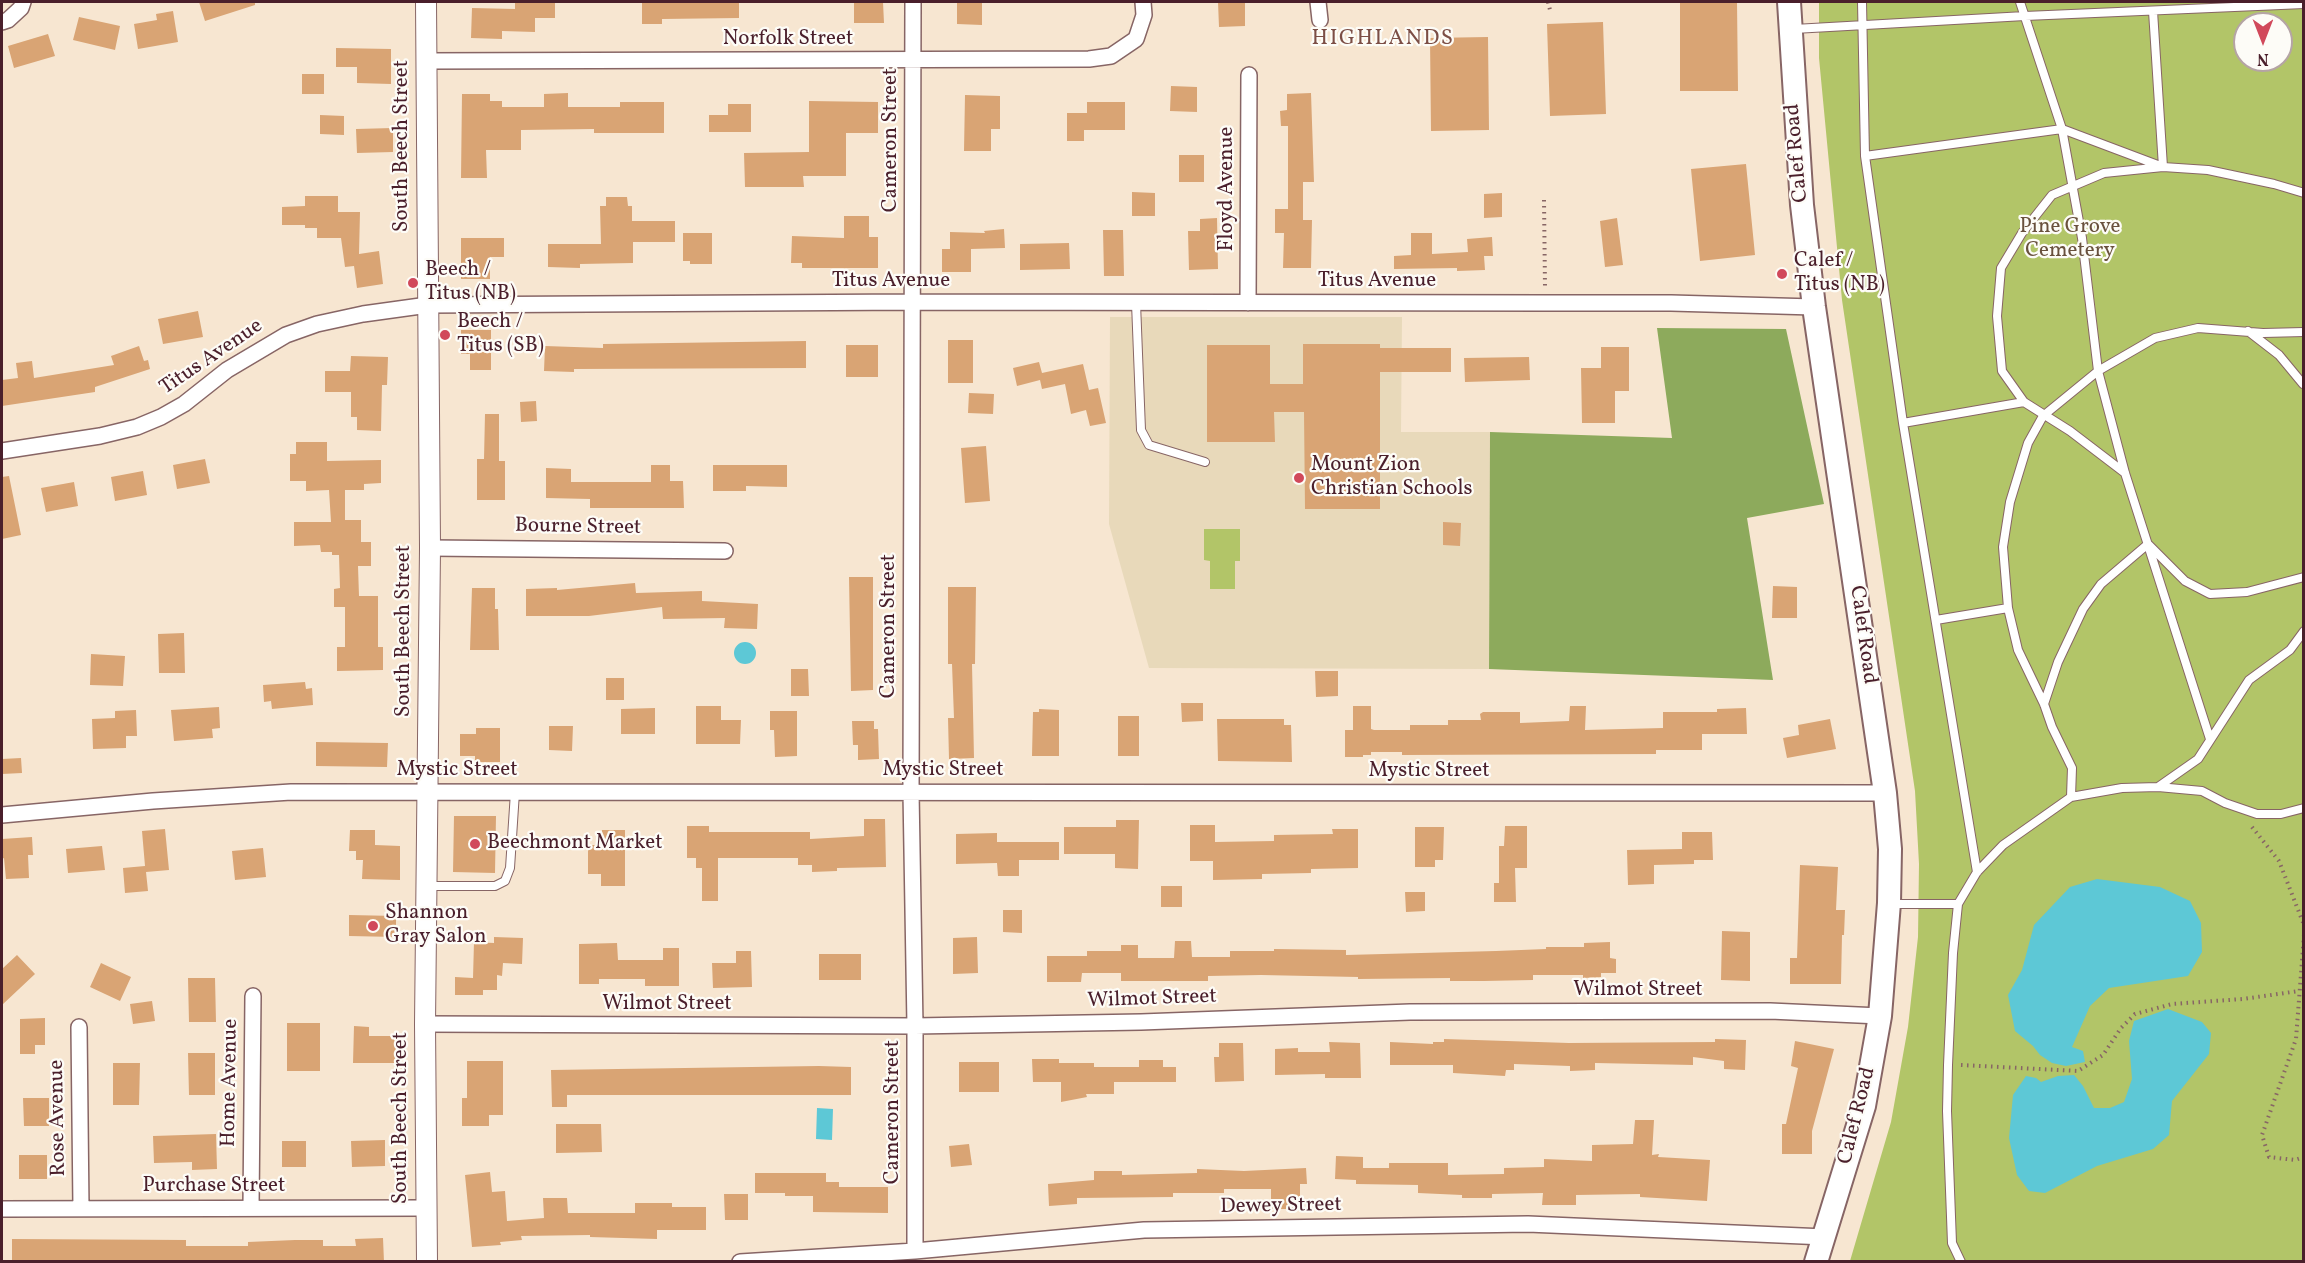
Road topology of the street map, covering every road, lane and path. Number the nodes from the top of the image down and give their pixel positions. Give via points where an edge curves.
1 (22, 2) edge
2 (426, 2) edge
3 (913, 2) edge
4 (1143, 2) edge
5 (1318, 2) edge
6 (1548, 2) edge
7 (1788, 2) edge
8 (1862, 2) edge
9 (2020, 2) edge
10 (2304, 4) edge
11 (2195, 5) edge
12 (1550, 10) dead end
13 (2153, 11) junction
14 (2025, 16) junction
15 (1320, 20) dead end
16 (2, 22) edge
17 (1863, 25) junction
18 (1789, 29) junction
19 (913, 60) junction
20 (427, 61) junction
21 (1249, 75) dead end
22 (2062, 129) junction
23 (1865, 156) junction
24 (2163, 167) junction
25 (2073, 187) junction
26 (2304, 193) edge
27 (1544, 200) dead end
28 (913, 302) junction
29 (1136, 303) junction
30 (1248, 303) junction
31 (1545, 303) junction
32 (428, 305) junction
33 (1814, 307) junction
34 (2247, 330) junction
35 (2304, 332) edge
36 (2098, 371) junction
37 (2303, 383) edge
38 (2304, 392) edge
39 (2024, 402) junction
40 (2043, 416) junction
41 (1903, 423) junction
42 (2, 451) edge
43 (1205, 462) dead end
44 (2125, 473) junction
45 (2148, 544) junction
46 (430, 548) junction
47 (725, 551) dead end
48 (2304, 577) edge
49 (2008, 608) junction
50 (1936, 620) junction
51 (2304, 631) edge
52 (2044, 704) junction
53 (2211, 739) junction
54 (2158, 787) junction
55 (428, 792) junction
56 (515, 792) junction
57 (910, 792) junction
58 (1886, 793) junction
59 (2071, 797) junction
60 (2236, 807) junction
61 (2304, 808) edge
62 (2, 815) edge
63 (1977, 872) junction
64 (427, 886) junction
65 (1889, 903) junction
66 (1958, 904) junction
67 (2304, 925) edge
68 (2304, 935) edge
69 (2299, 991) junction
70 (253, 996) dead end
71 (1880, 1016) junction
72 (425, 1024) junction
73 (915, 1026) junction
74 (79, 1028) dead end
75 (1948, 1065) junction
76 (2304, 1157) edge
77 (251, 1207) junction
78 (426, 1208) junction
79 (2, 1209) edge
80 (81, 1209) junction
81 (1825, 1237) junction
82 (915, 1251) junction
83 (427, 1262) edge
84 (740, 1262) edge
85 (1816, 1262) edge
86 (1961, 1262) edge

1 - 16 street via 21,8
2 - 20 street, South Beech Street
3 - 19 street, Cameron Street
4 - 19 street, Norfolk Street via 1139,32 1112,56 1089,60
5 - 15 street
6 - 12 path
7 - 18 main road, Calef Road
8 - 17 lane
9 - 14 lane
10 - 11 lane
11 - 13 lane
13 - 14 lane
13 - 24 lane
14 - 17 lane
14 - 22 lane
17 - 18 lane
17 - 23 lane
18 - 33 main road, Calef Road
19 - 20 street, Norfolk Street
19 - 28 street, Cameron Street
20 - 32 street, South Beech Street
21 - 30 street, Floyd Avenue
22 - 23 lane
22 - 24 lane
22 - 25 lane
23 - 41 lane
24 - 25 lane via 2103,173
24 - 26 lane via 2208,170
25 - 36 lane
25 - 39 lane via 2052,195 2039,209 2001,268 1997,316 2002,370
27 - 31 path
28 - 29 street, Titus Avenue
28 - 32 street, Titus Avenue
28 - 57 street, Cameron Street
29 - 30 street, Titus Avenue
29 - 43 lane via 1141,430 1149,445
30 - 31 street, Titus Avenue
31 - 33 street, Titus Avenue
32 - 42 street, Titus Avenue via 363,314 286,335 227,370 184,404 137,427
32 - 46 street, South Beech Street
33 - 58 main road, Calef Road
34 - 35 lane
34 - 36 lane via 2198,328 2155,338
34 - 37 lane via 2279,355
36 - 40 lane
36 - 44 lane
37 - 38 lane
39 - 40 lane
39 - 41 lane
40 - 44 lane via 2070,431
40 - 49 lane via 2028,442 2010,502 2003,547
41 - 50 lane
44 - 45 lane
45 - 48 lane via 2185,581 2210,594 2247,592
45 - 52 lane via 2101,584 2084,609 2058,663
45 - 53 lane
46 - 47 street, Bourne Street
46 - 55 street, South Beech Street
49 - 50 lane
49 - 52 lane via 2018,650
50 - 63 lane
51 - 53 lane via 2290,650 2249,680
52 - 59 lane via 2072,768
53 - 54 lane via 2198,759
54 - 59 lane via 2122,788
54 - 60 lane via 2202,791
55 - 56 street, Mystic Street
55 - 62 street, Mystic Street via 291,792
55 - 64 street, South Beech Street
56 - 57 street, Mystic Street
56 - 64 lane via 510,868 505,881 495,886
57 - 58 street, Mystic Street
57 - 73 street, Cameron Street
58 - 65 main road, Calef Road
59 - 63 lane via 2003,845
60 - 61 lane via 2257,814 2281,814
60 - 67 path via 2279,861
63 - 66 lane
64 - 72 street, South Beech Street
65 - 66 lane
65 - 71 main road, Calef Road
66 - 75 lane
68 - 69 path
69 - 75 path via 2172,1004 2135,1014 2103,1055 2078,1071
69 - 76 path via 2296,1039 2262,1135 2269,1157
70 - 77 street, Home Avenue
71 - 73 street, Wilmot Street via 1770,1011 1410,1012
71 - 81 main road, Calef Road via 1864,1106
72 - 73 street, Wilmot Street
72 - 78 street, South Beech Street
73 - 82 street, Cameron Street
74 - 80 street, Rose Avenue
75 - 86 lane via 1952,1243
77 - 78 street, Purchase Street
77 - 80 street, Purchase Street
78 - 83 street, South Beech Street
79 - 80 street, Purchase Street
81 - 82 street, Dewey Street via 1528,1224 1168,1229
81 - 85 main road, Calef Road
82 - 84 street, Dewey Street

